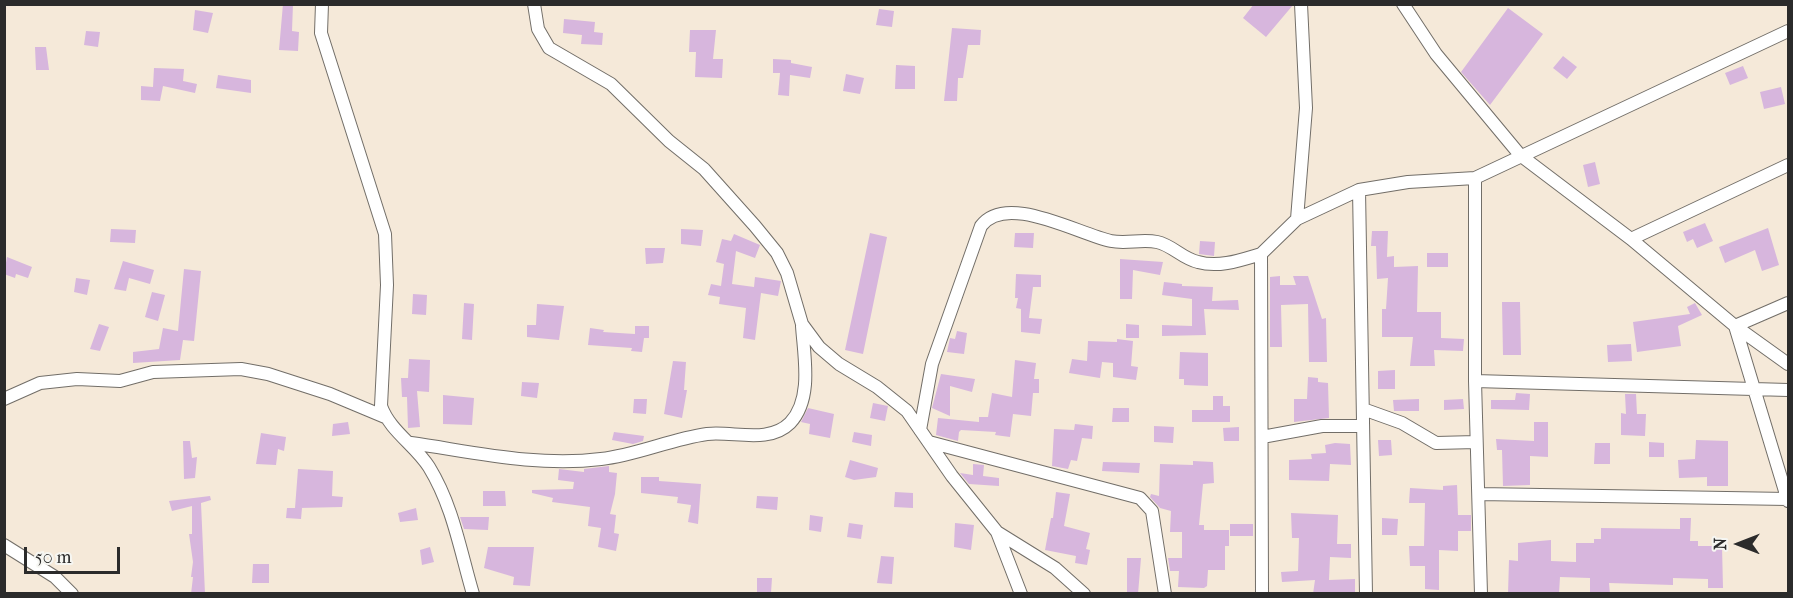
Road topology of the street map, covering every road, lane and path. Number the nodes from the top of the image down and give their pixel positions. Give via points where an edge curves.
1 (322, 4) edge
2 (534, 4) edge
3 (1301, 4) edge
4 (1403, 4) edge
5 (1788, 31) edge
6 (1520, 155) junction
7 (1788, 165) edge
8 (1475, 178) junction
9 (1359, 190) junction
10 (1296, 219) junction
11 (1631, 239) junction
12 (1261, 254) junction
13 (1788, 303) edge
14 (802, 324) junction
15 (1735, 326) junction
16 (1788, 364) edge
17 (1475, 381) junction
18 (1754, 389) junction
19 (1788, 390) edge
20 (4, 399) edge
21 (1363, 409) junction
22 (385, 417) junction
23 (1363, 426) junction
24 (920, 430) junction
25 (1262, 437) junction
26 (411, 442) junction
27 (929, 442) junction
28 (1476, 442) junction
29 (1479, 494) junction
30 (1788, 500) edge
31 (997, 532) junction
32 (4, 545) edge
33 (72, 594) edge
34 (472, 594) edge
35 (1021, 594) edge
36 (1084, 594) edge
37 (1165, 594) edge
38 (1262, 594) edge
39 (1366, 594) edge
40 (1481, 594) edge

1 - 22 street via 321,33 386,234 386,344 381,385
2 - 14 street via 538,29 549,48 611,84 704,169 755,226 787,273
3 - 10 street via 1306,108
4 - 6 street via 1436,54
5 - 6 street
6 - 8 street
6 - 11 street
7 - 11 street
8 - 9 street
8 - 17 street
9 - 10 street
9 - 21 street
10 - 12 street
11 - 15 street
12 - 24 street via 1217,264 1198,262 1157,242 1107,240 1027,215 1000,213 986,218 932,364
12 - 25 street
13 - 15 street
14 - 24 street via 819,347 907,411
14 - 26 street via 804,391 798,412 789,424 763,436 706,434 600,459 538,462
15 - 16 street
15 - 18 street
17 - 18 street
17 - 28 street
18 - 19 street
18 - 30 street
20 - 22 street via 47,382 120,381 153,372 241,369 330,394
21 - 23 street
21 - 28 street via 1402,423 1436,443
22 - 26 street
23 - 25 street via 1322,426
23 - 39 street
24 - 27 street
25 - 38 street
26 - 34 street via 453,516
27 - 31 street
27 - 37 street via 1140,498 1152,511
28 - 29 street
29 - 30 street
29 - 40 street
31 - 35 street
31 - 36 street via 1054,568
32 - 33 street via 55,577

